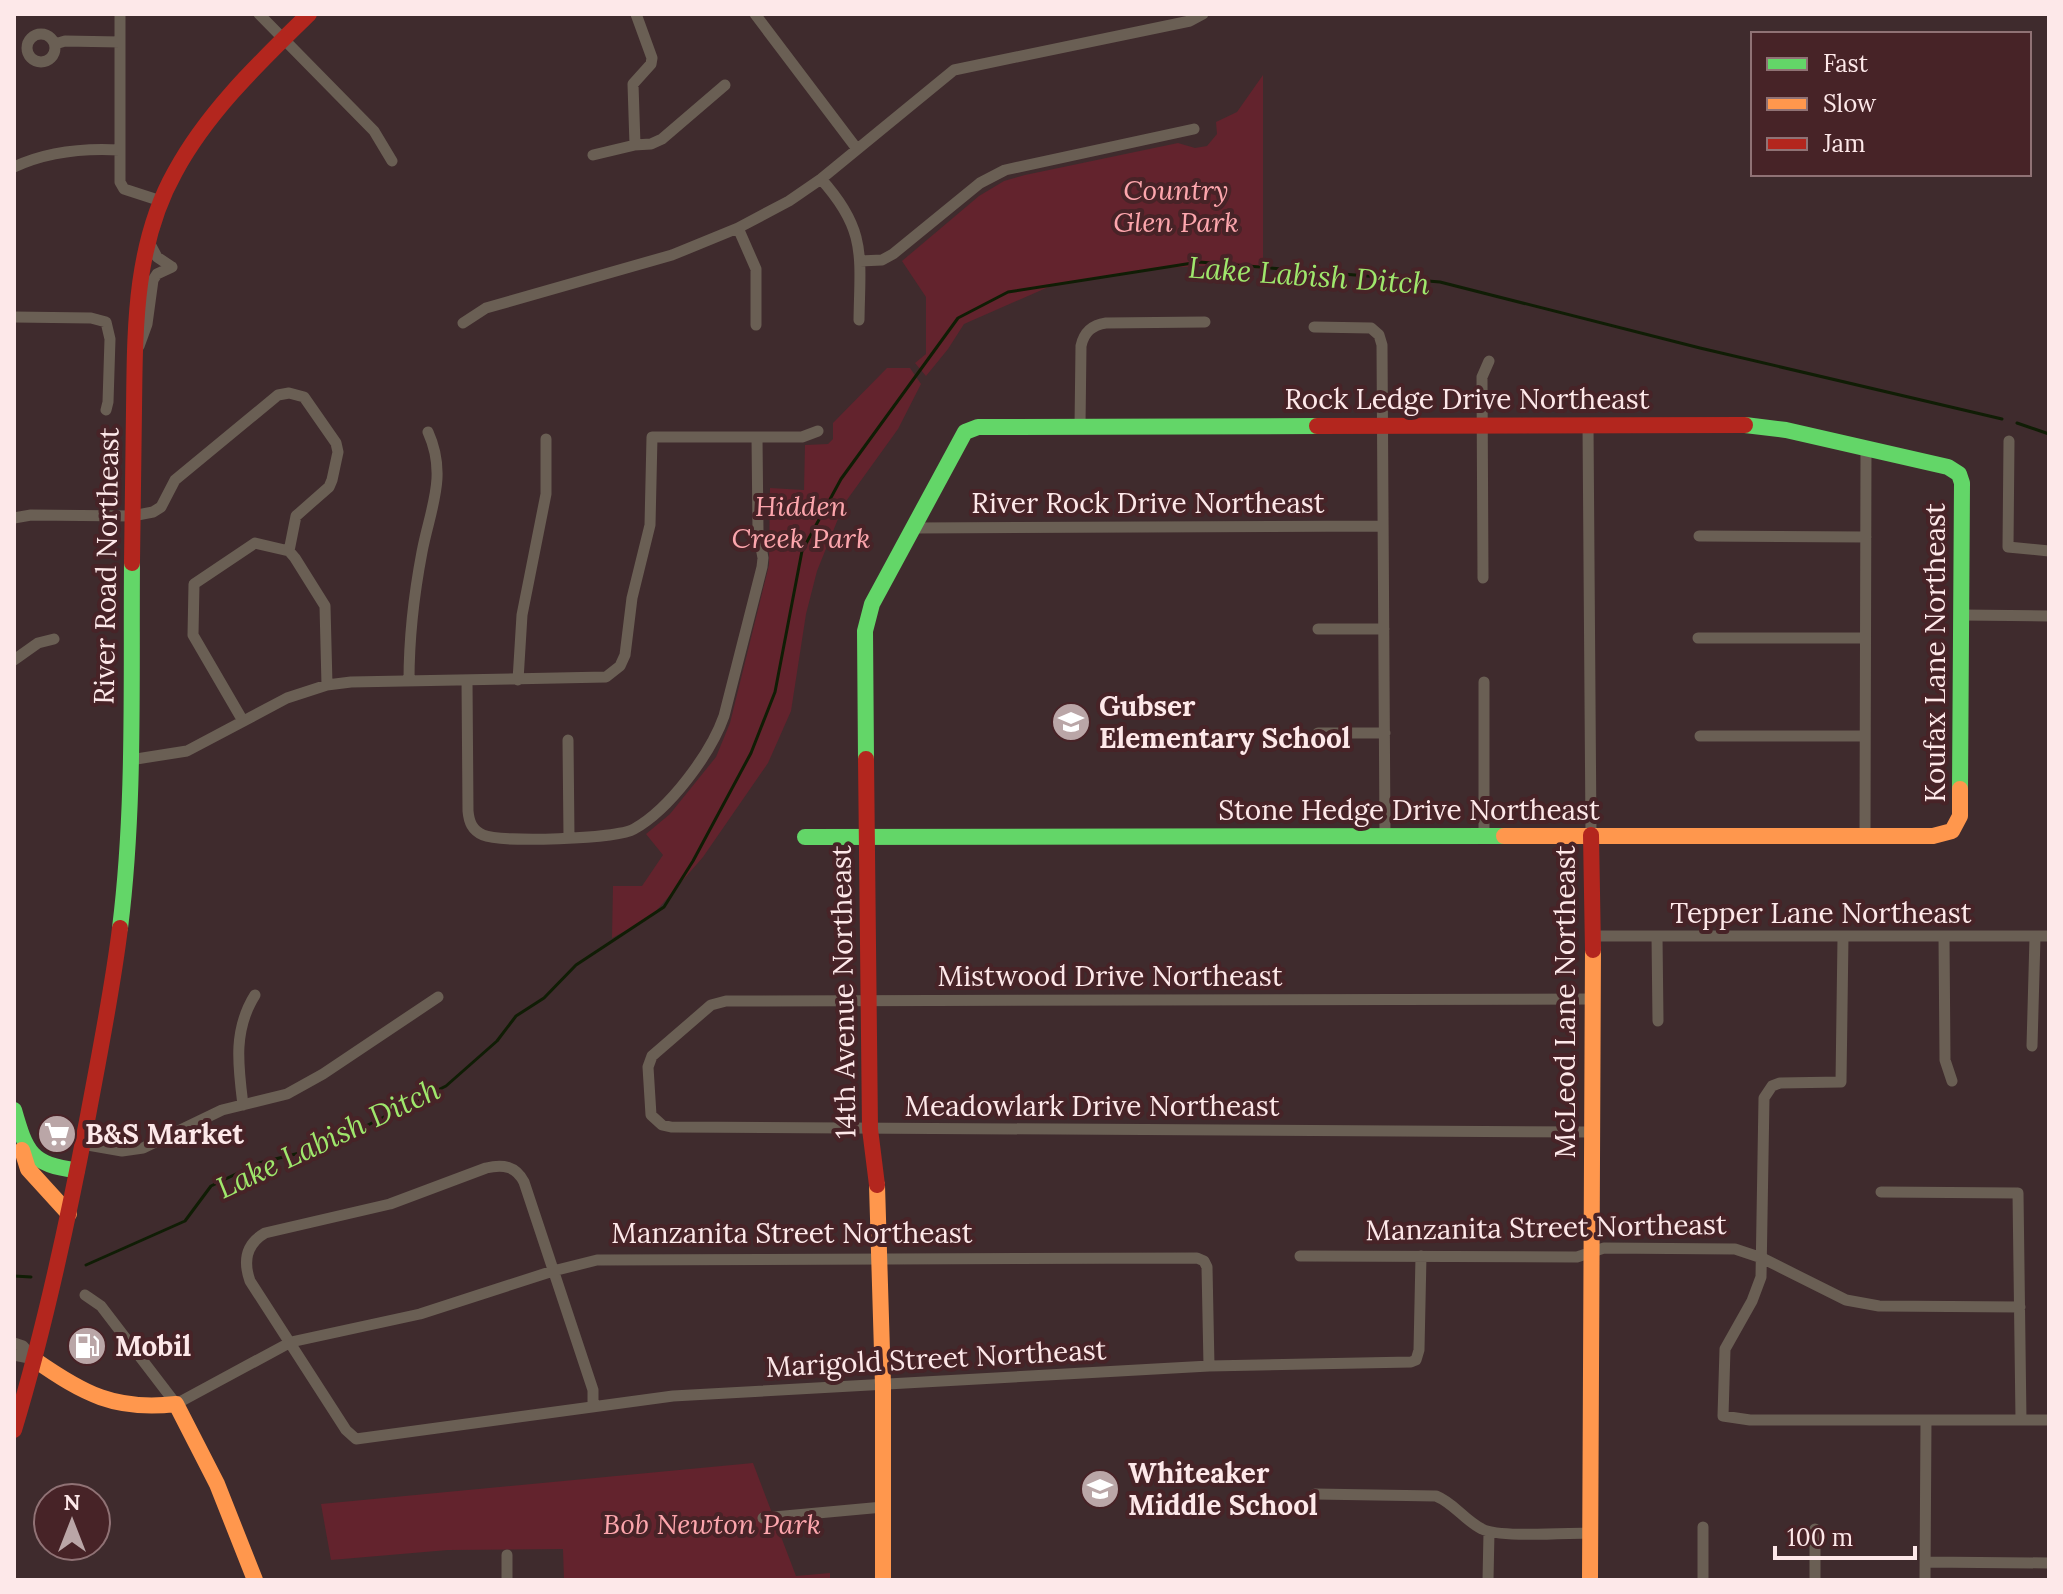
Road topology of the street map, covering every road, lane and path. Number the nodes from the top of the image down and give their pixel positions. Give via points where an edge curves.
1 (120, 14) edge
2 (259, 14) edge
3 (309, 14) edge
4 (636, 14) edge
5 (755, 14) edge
6 (1203, 14) edge
7 (284, 39) junction
8 (120, 42) junction
9 (55, 44) dead end
10 (725, 85) dead end
11 (1194, 129) dead end
12 (634, 145) junction
13 (857, 149) junction
14 (120, 150) junction
15 (593, 155) dead end
16 (392, 161) dead end
17 (14, 167) edge
18 (821, 179) junction
19 (161, 201) junction
20 (738, 228) junction
21 (148, 241) junction
22 (860, 261) junction
23 (14, 317) edge
24 (859, 320) dead end
25 (1205, 322) dead end
26 (463, 323) dead end
27 (756, 325) dead end
28 (1314, 327) dead end
29 (134, 356) junction
30 (1489, 361) dead end
31 (106, 410) dead end
32 (1588, 424) junction
33 (1383, 425) junction
34 (1483, 425) junction
35 (1080, 426) junction
36 (968, 429) joint
37 (818, 431) dead end
38 (428, 432) dead end
39 (757, 437) junction
40 (546, 439) dead end
41 (2009, 441) dead end
42 (1866, 448) junction
43 (1959, 474) joint
44 (132, 516) junction
45 (14, 518) edge
46 (1383, 526) junction
47 (913, 528) junction
48 (1699, 536) dead end
49 (1866, 537) junction
50 (289, 551) junction
51 (2049, 551) edge
52 (1483, 578) dead end
53 (1962, 615) junction
54 (2049, 616) edge
55 (1318, 629) dead end
56 (1384, 629) junction
57 (1698, 638) dead end
58 (1865, 638) junction
59 (54, 639) dead end
60 (14, 660) edge
61 (467, 680) junction
62 (518, 680) junction
63 (409, 681) junction
64 (1484, 682) dead end
65 (327, 685) junction
66 (243, 721) junction
67 (1318, 733) dead end
68 (1385, 733) junction
69 (1700, 736) dead end
70 (1865, 736) junction
71 (568, 740) dead end
72 (130, 760) junction
73 (1952, 831) joint
74 (1591, 835) junction
75 (1385, 836) junction
76 (1484, 836) junction
77 (1865, 836) junction
78 (569, 837) junction
79 (805, 837) dead end
80 (866, 837) junction
81 (1593, 936) junction
82 (1657, 936) junction
83 (2049, 936) edge
84 (1843, 937) junction
85 (1944, 937) junction
86 (2035, 937) junction
87 (255, 995) dead end
88 (438, 997) dead end
89 (1592, 999) junction
90 (868, 1001) junction
91 (1658, 1021) dead end
92 (2032, 1046) dead end
93 (649, 1061) joint
94 (1952, 1081) dead end
95 (243, 1105) junction
96 (14, 1110) edge
97 (870, 1129) junction
98 (1592, 1132) junction
99 (23, 1141) junction
100 (82, 1144) junction
101 (77, 1170) junction
102 (1881, 1192) dead end
103 (69, 1214) junction
104 (1591, 1253) junction
105 (1300, 1256) dead end
106 (1421, 1256) junction
107 (880, 1258) junction
108 (1762, 1258) junction
109 (553, 1271) junction
110 (85, 1295) dead end
111 (2020, 1307) junction
112 (291, 1342) junction
113 (14, 1343) edge
114 (14, 1355) edge
115 (35, 1360) junction
116 (1209, 1366) junction
117 (883, 1385) junction
118 (176, 1404) junction
119 (593, 1405) junction
120 (1926, 1420) junction
121 (2021, 1420) junction
122 (2049, 1420) edge
123 (14, 1430) edge
124 (1315, 1494) dead end
125 (883, 1507) junction
126 (763, 1518) dead end
127 (1703, 1527) dead end
128 (1815, 1529) dead end
129 (1489, 1532) junction
130 (1590, 1533) junction
131 (507, 1555) dead end
132 (1925, 1562) junction
133 (2049, 1563) edge
134 (255, 1580) edge
135 (507, 1580) edge
136 (883, 1580) edge
137 (1488, 1580) edge
138 (1590, 1580) edge
139 (1703, 1580) edge
140 (1815, 1580) edge
141 (1925, 1580) edge

1 - 8 street
2 - 7 street
3 - 7 street, River Road Northeast
4 - 12 street via 652,58 633,84
5 - 13 street
6 - 13 street via 954,70
7 - 16 street via 374,131
7 - 19 street, River Road Northeast via 208,121
8 - 9 street
8 - 14 street
10 - 12 street via 662,139
11 - 22 street via 999,173 893,254
12 - 15 street
13 - 18 street
14 - 17 street via 70,152
14 - 19 street via 121,186
18 - 20 street
18 - 22 street via 852,221
19 - 21 street, River Road Northeast
20 - 26 street via 672,255 486,308
20 - 27 street via 756,269
21 - 29 street, River Road Northeast
21 - 29 street via 157,257 172,267 153,280 147,324
22 - 24 street
23 - 31 street via 106,322
25 - 35 street via 1106,323 1091,328 1081,346
28 - 33 street via 1366,327 1379,335
29 - 44 street, River Road Northeast
30 - 34 street via 1482,377
32 - 34 street, Rock Ledge Drive Northeast
32 - 42 street, Rock Ledge Drive Northeast via 1760,426
32 - 74 street, McLeod Lane Northeast
33 - 34 street, Rock Ledge Drive Northeast
33 - 35 street, Rock Ledge Drive Northeast
33 - 46 street
34 - 52 street
35 - 36 street, Rock Ledge Drive Northeast
36 - 47 street, 14th Avenue Northeast
37 - 39 street via 802,437
38 - 63 street via 437,452 437,491 419,568
39 - 62 street via 652,437 651,515 620,666 596,679
39 - 78 street via 762,567 715,738 672,794 632,830 606,837
40 - 62 street via 546,494 522,615
41 - 51 street via 2008,547
42 - 43 street, Rock Ledge Drive Northeast
42 - 49 street
43 - 53 street, Koufax Lane Northeast
44 - 45 street
44 - 50 street via 161,507 175,480 278,395 289,393 304,397 338,452 329,487 296,516
44 - 72 street, River Road Northeast
46 - 47 street, River Rock Drive Northeast
46 - 56 street
47 - 80 street, 14th Avenue Northeast via 866,621
48 - 49 street
49 - 58 street
50 - 65 street via 325,606
50 - 66 street via 255,543 194,584 193,635
53 - 54 street
53 - 73 street, Koufax Lane Northeast via 1960,816
55 - 56 street
56 - 68 street
57 - 58 street
58 - 70 street
59 - 60 street
61 - 62 street
61 - 63 street
61 - 78 street via 468,811 474,830 496,838
63 - 65 street
64 - 76 street
65 - 66 street
66 - 72 street via 187,751
67 - 68 street
68 - 75 street
69 - 70 street
70 - 77 street
71 - 78 street
72 - 100 street, River Road Northeast via 124,895
73 - 77 street, Stone Hedge Drive Northeast
74 - 76 street, Stone Hedge Drive Northeast
74 - 77 street, Stone Hedge Drive Northeast
74 - 81 street, McLeod Lane Northeast
75 - 76 street, Stone Hedge Drive Northeast
75 - 80 street, Stone Hedge Drive Northeast
79 - 80 street, Stone Hedge Drive Northeast
80 - 90 street, 14th Avenue Northeast
81 - 82 street, Tepper Lane Northeast
81 - 89 street, McLeod Lane Northeast
82 - 84 street, Tepper Lane Northeast
82 - 91 street
83 - 86 street, Tepper Lane Northeast
84 - 85 street, Tepper Lane Northeast
84 - 108 street via 1841,1082 1780,1083 1764,1098
85 - 86 street, Tepper Lane Northeast
85 - 94 street via 1945,1060
86 - 92 street
87 - 95 street via 242,1015 239,1039
88 - 95 street via 302,1087
89 - 90 street, Mistwood Drive Northeast
89 - 98 street, McLeod Lane Northeast
90 - 93 street, Mistwood Drive Northeast via 718,1002
90 - 97 street, 14th Avenue Northeast
93 - 97 street, Meadowlark Drive Northeast via 650,1108 662,1125
95 - 100 street via 199,1119 143,1148 122,1151
96 - 99 street
97 - 98 street, Meadowlark Drive Northeast
97 - 107 street, 14th Avenue Northeast
98 - 104 street, McLeod Lane Northeast
99 - 101 street via 40,1164
99 - 103 street via 21,1155 27,1167
100 - 101 street, River Road Northeast
101 - 103 street, River Road Northeast
102 - 111 street via 2018,1193
103 - 115 street, River Road Northeast
104 - 106 street, Manzanita Street Northeast
104 - 108 street, Manzanita Street Northeast via 1604,1248 1735,1249
104 - 130 street, McLeod Lane Northeast
105 - 106 street, Manzanita Street Northeast
106 - 116 street, Marigold Street Northeast via 1416,1360
107 - 109 street, Manzanita Street Northeast via 610,1259
107 - 116 street, Manzanita Street Northeast via 1204,1261
107 - 117 street, 14th Avenue Northeast
108 - 111 street, Manzanita Street Northeast via 1860,1304
108 - 120 street via 1757,1291 1725,1349 1723,1416
109 - 112 street, Manzanita Street Northeast via 420,1314
109 - 112 street via 517,1170 486,1168 390,1204 256,1239 246,1258 250,1281
109 - 119 street via 593,1390
110 - 118 street via 101,1306
111 - 121 street
112 - 118 street, Manzanita Street Northeast
112 - 119 street, Marigold Street Northeast via 356,1439
113 - 115 street
114 - 115 street
115 - 118 street, Manzanita Street Northeast via 109,1403 134,1408
115 - 123 street, River Road Northeast
116 - 117 street, Marigold Street Northeast
117 - 119 street, Marigold Street Northeast
117 - 125 street, 14th Avenue Northeast
118 - 134 street via 217,1484
120 - 121 street
120 - 132 street
121 - 122 street
124 - 129 street via 1436,1496
125 - 126 street
125 - 136 street, 14th Avenue Northeast
127 - 139 street
128 - 140 street
129 - 130 street
129 - 137 street
130 - 138 street, McLeod Lane Northeast
131 - 135 street
132 - 133 street
132 - 141 street

